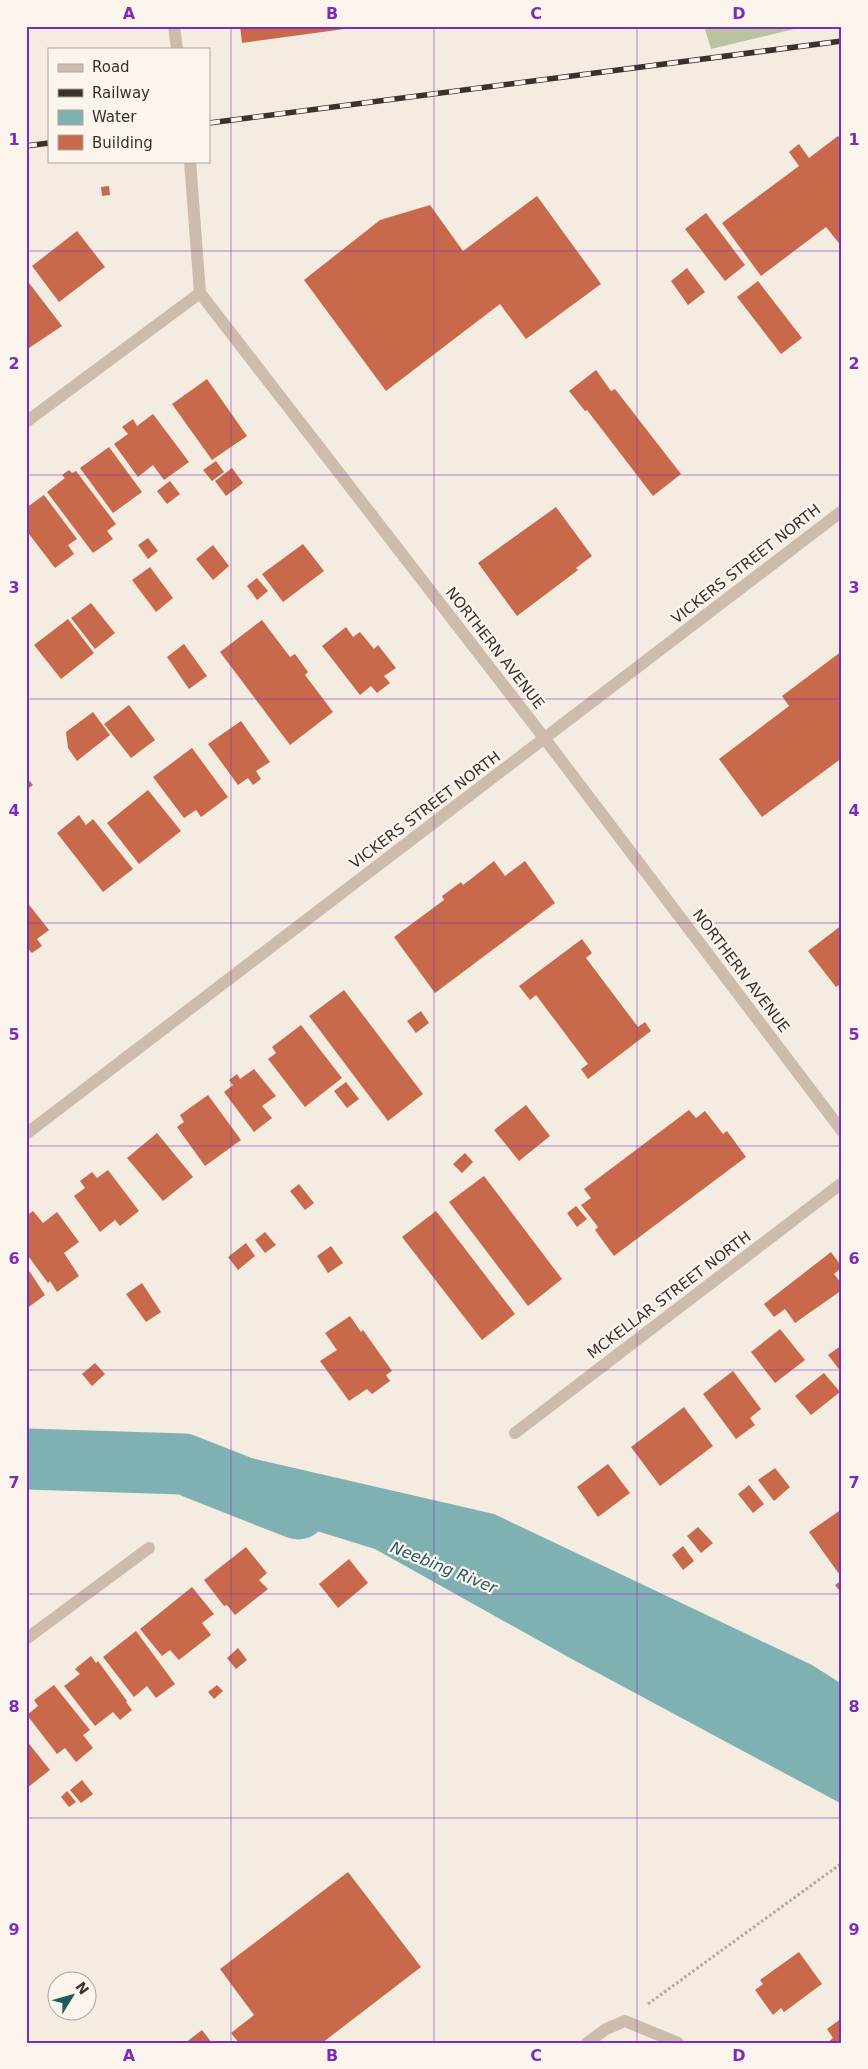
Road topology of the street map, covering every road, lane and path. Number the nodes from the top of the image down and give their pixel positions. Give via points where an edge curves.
1 (174, 26) edge
2 (177, 48) edge
3 (190, 162) edge
4 (200, 293) junction
5 (26, 422) edge
6 (842, 511) edge
7 (545, 739) junction
8 (842, 1131) edge
9 (26, 1134) edge
10 (842, 1183) edge
11 (515, 1432) dead end
12 (149, 1548) dead end
13 (26, 1639) edge
14 (842, 1863) edge
15 (625, 2020) junction
16 (587, 2043) edge
17 (678, 2043) edge

1 - 2 street
3 - 4 street
4 - 5 street
4 - 7 street, NORTHERN AVENUE
6 - 7 street, VICKERS STREET NORTH
7 - 8 street, NORTHERN AVENUE
7 - 9 street, VICKERS STREET NORTH
10 - 11 street, MCKELLAR STREET NORTH
12 - 13 street
14 - 15 path
15 - 16 street
15 - 17 street

